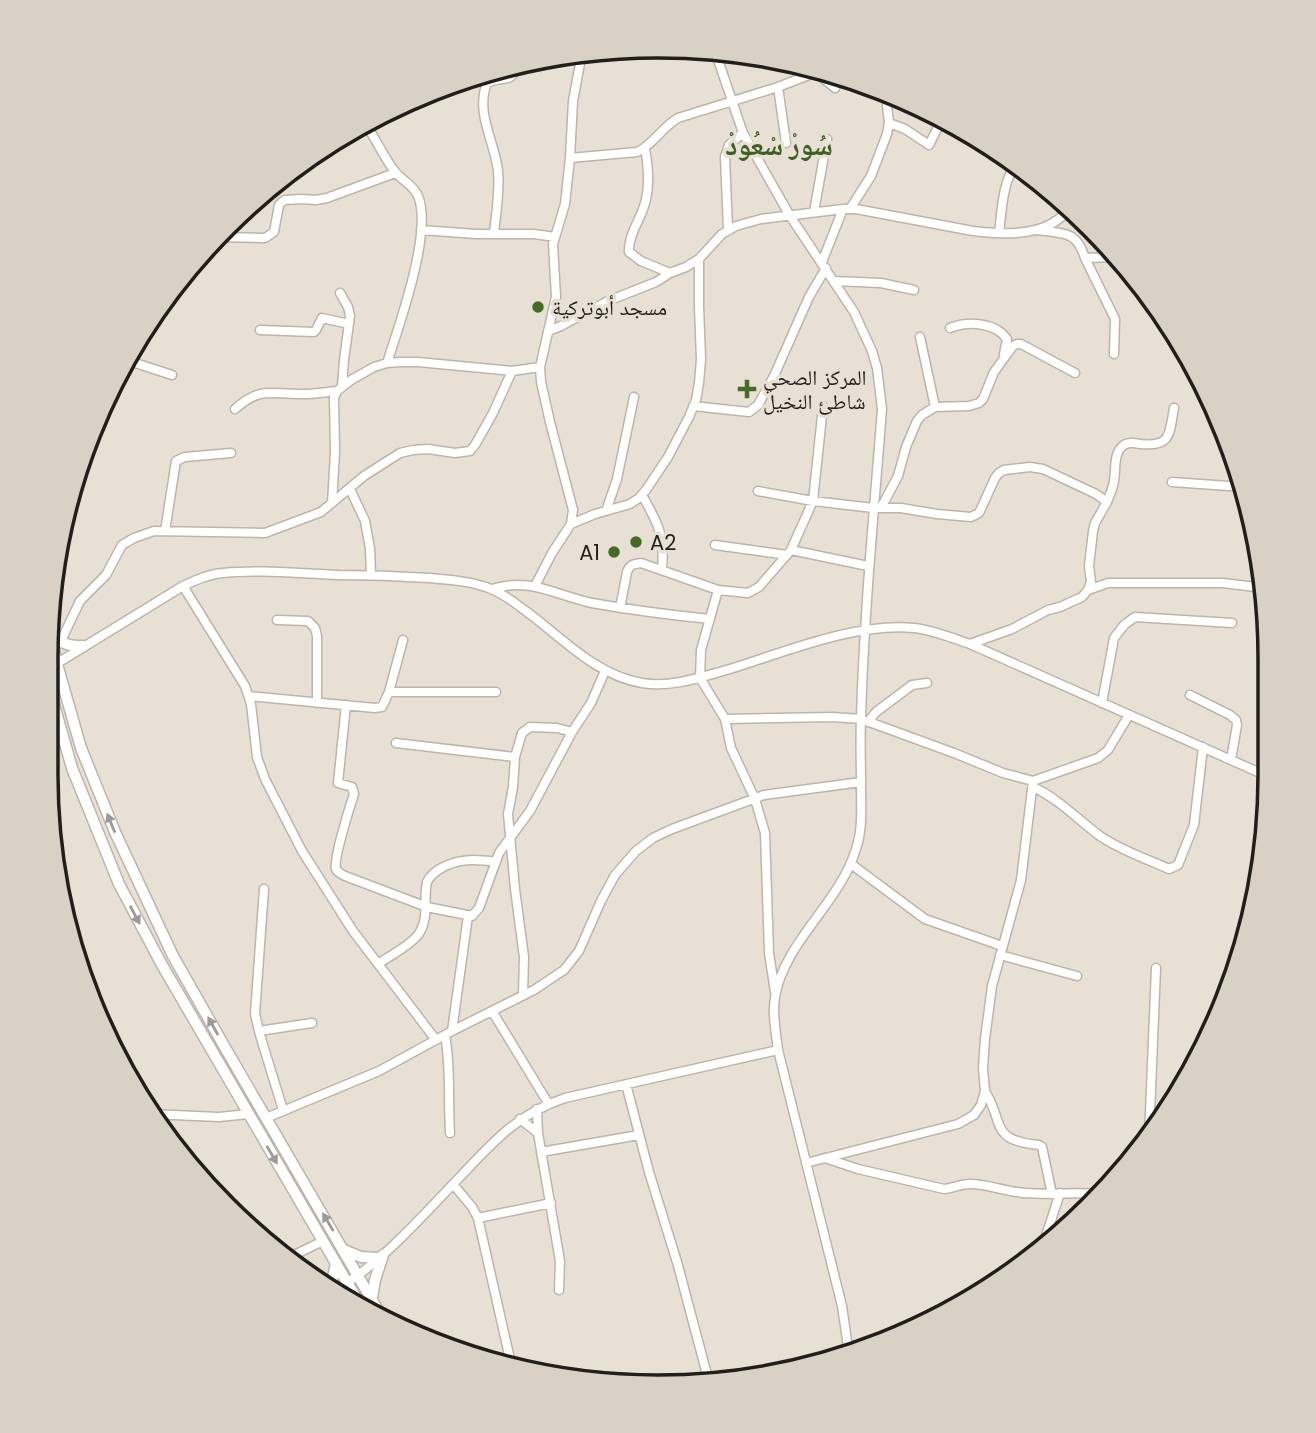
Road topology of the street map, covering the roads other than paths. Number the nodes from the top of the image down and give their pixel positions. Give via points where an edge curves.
1 (718, 61) edge
2 (580, 63) edge
3 (804, 76) edge
4 (487, 83) edge
5 (830, 83) edge
6 (778, 87) junction
7 (835, 88) dead end
8 (731, 103) junction
9 (887, 105) dead end
10 (889, 123) junction
11 (938, 128) edge
12 (370, 132) edge
13 (743, 134) junction
14 (827, 139) dead end
15 (786, 142) dead end
16 (645, 149) junction
17 (570, 158) junction
18 (395, 173) junction
19 (1010, 173) edge
20 (847, 209) junction
21 (814, 212) junction
22 (790, 215) junction
23 (1063, 216) edge
24 (728, 229) junction
25 (421, 230) junction
26 (1035, 230) junction
27 (494, 233) junction
28 (999, 233) junction
29 (231, 237) edge
30 (555, 237) junction
31 (1105, 257) edge
32 (1085, 258) junction
33 (699, 259) junction
34 (824, 265) junction
35 (670, 273) junction
36 (834, 281) junction
37 (914, 290) dead end
38 (340, 293) dead end
39 (349, 324) junction
40 (950, 327) dead end
41 (260, 330) dead end
42 (548, 331) junction
43 (920, 337) dead end
44 (1114, 354) dead end
45 (1004, 358) junction
46 (135, 363) edge
47 (387, 363) junction
48 (540, 368) junction
49 (512, 371) junction
50 (1075, 373) dead end
51 (172, 374) dead end
52 (340, 389) junction
53 (634, 397) dead end
54 (693, 406) junction
55 (823, 406) dead end
56 (935, 407) junction
57 (1174, 408) dead end
58 (235, 409) dead end
59 (231, 453) dead end
60 (1172, 482) dead end
61 (1232, 485) edge
62 (350, 489) junction
63 (758, 491) dead end
64 (642, 495) junction
65 (813, 501) junction
66 (1107, 502) junction
67 (332, 503) junction
68 (877, 508) junction
69 (607, 510) junction
70 (571, 524) junction
71 (164, 531) junction
72 (715, 545) dead end
73 (789, 552) junction
74 (868, 566) junction
75 (662, 570) junction
76 (371, 575) junction
77 (183, 586) junction
78 (535, 586) junction
79 (1254, 587) edge
80 (492, 589) junction
81 (718, 590) junction
82 (1088, 590) junction
83 (620, 608) junction
84 (710, 619) junction
85 (276, 620) dead end
86 (1232, 623) dead end
87 (865, 629) junction
88 (59, 633) edge
89 (403, 640) dead end
90 (58, 641) edge
91 (970, 644) junction
92 (84, 646) junction
93 (58, 662) edge
94 (605, 671) junction
95 (58, 677) edge
96 (700, 678) junction
97 (927, 683) dead end
98 (389, 692) junction
99 (495, 692) dead end
100 (1190, 695) dead end
101 (249, 696) junction
102 (1102, 703) junction
103 (317, 704) junction
104 (346, 705) junction
105 (1129, 715) junction
106 (725, 719) junction
107 (864, 721) junction
108 (58, 723) edge
109 (572, 732) junction
110 (396, 743) dead end
111 (1203, 747) junction
112 (515, 757) junction
113 (1231, 760) junction
114 (1258, 772) edge
115 (861, 782) junction
116 (1033, 784) junction
117 (755, 799) junction
118 (510, 836) junction
119 (496, 862) junction
120 (851, 864) junction
121 (264, 889) dead end
122 (427, 907) junction
123 (468, 916) junction
124 (1001, 950) junction
125 (378, 964) junction
126 (1156, 968) dead end
127 (1077, 976) dead end
128 (523, 995) junction
129 (775, 995) junction
130 (492, 1011) junction
131 (313, 1023) dead end
132 (259, 1031) junction
133 (449, 1033) junction
134 (436, 1040) junction
135 (778, 1050) junction
136 (626, 1084) junction
137 (985, 1091) junction
138 (548, 1104) junction
139 (537, 1109) junction
140 (283, 1110) junction
141 (249, 1114) junction
142 (164, 1115) edge
143 (266, 1118) junction
144 (1150, 1118) edge
145 (520, 1119) junction
146 (538, 1132) junction
147 (450, 1133) dead end
148 (639, 1135) junction
149 (541, 1152) junction
150 (825, 1158) junction
151 (806, 1163) junction
152 (453, 1184) junction
153 (1088, 1193) edge
154 (1056, 1194) junction
155 (551, 1203) junction
156 (478, 1218) junction
157 (1046, 1233) edge
158 (323, 1241) junction
159 (344, 1250) junction
160 (297, 1254) edge
161 (381, 1257) junction
162 (336, 1263) junction
163 (359, 1276) junction
164 (333, 1279) edge
165 (347, 1283) junction
166 (343, 1286) edge
167 (559, 1290) dead end
168 (352, 1291) edge
169 (372, 1299) junction
170 (375, 1303) edge
171 (848, 1344) edge
172 (509, 1357) edge
173 (707, 1373) edge

1 - 8 street
2 - 17 street
3 - 6 street
4 - 27 street via 483,98 498,170
5 - 7 street
6 - 8 street
6 - 15 street
8 - 13 street
8 - 16 street via 672,121
9 - 10 street
10 - 11 street via 929,145
10 - 20 street via 871,176
12 - 18 street
13 - 22 street
13 - 24 street via 729,145 725,157
14 - 21 street
16 - 17 street
16 - 35 street via 646,200 629,252
17 - 30 street via 565,204
18 - 25 street via 417,193
18 - 29 street via 343,194 282,202 274,232 265,238
19 - 28 street
20 - 21 street
20 - 28 street
20 - 34 street
21 - 22 street
22 - 24 street
22 - 34 street
23 - 26 street
24 - 33 street
25 - 27 street
25 - 47 street via 416,266
26 - 28 street
26 - 32 street via 1074,237
27 - 30 street
30 - 42 street via 556,297
31 - 32 street
32 - 44 street via 1115,320
33 - 35 street
33 - 54 street via 701,359
34 - 36 street
34 - 54 street via 758,405 749,412
35 - 42 street
36 - 37 street
36 - 68 street via 854,312 877,368 882,409
38 - 39 street via 348,307
39 - 41 street via 322,318 314,332
39 - 52 street
40 - 45 street via 969,323 1000,332 1007,340
42 - 48 street
43 - 56 street
45 - 50 street via 1013,346 1021,344
45 - 56 street via 979,403
46 - 51 street
47 - 49 street
47 - 52 street
48 - 49 street
48 - 70 street via 573,510
49 - 62 street via 470,451 400,453
52 - 58 street via 256,394
52 - 67 street via 333,410
53 - 69 street
54 - 64 street via 668,457
55 - 65 street
56 - 68 street via 917,421 898,476
57 - 66 street via 1168,436 1161,443 1130,443 1120,449
59 - 71 street via 176,461
60 - 61 street
62 - 67 street
62 - 76 street via 367,528
63 - 65 street
64 - 69 street via 630,504
64 - 75 street via 662,538
65 - 68 street
65 - 73 street
66 - 68 street via 1043,469 1030,467 999,473 976,516
66 - 82 street via 1093,531
67 - 71 street via 310,517 265,533
68 - 74 street
69 - 70 street
70 - 78 street
71 - 88 street via 122,545 106,575 80,601
72 - 73 street
73 - 74 street
73 - 81 street via 754,591
74 - 87 street
75 - 81 street
75 - 83 street via 641,563 629,567
76 - 77 street via 229,572
76 - 80 street via 444,579
77 - 92 street
77 - 101 street
78 - 80 street
78 - 83 street
79 - 82 street via 1108,583
80 - 94 street
81 - 84 street
82 - 91 street via 1082,597
83 - 84 street
84 - 96 street via 701,650
85 - 103 street via 308,621 315,628
86 - 102 street via 1135,617 1114,638
87 - 91 street via 915,628
87 - 96 street
87 - 107 street
89 - 98 street
90 - 92 main road
91 - 102 street
92 - 93 street
94 - 96 street via 626,680 661,685
94 - 109 street
143 -> 95 main road via 173,956 115,832
96 - 106 street
97 - 107 street via 912,685
98 - 99 street
98 - 104 street via 382,706
100 - 113 street via 1236,720
101 - 103 street
101 - 125 street via 257,757 265,779 302,851
102 - 105 street
103 - 104 street
104 - 122 street via 338,783 352,787 354,794 335,867 345,876
105 - 111 street
105 - 116 street via 1098,758
106 - 107 street via 832,717
106 - 117 street via 731,748
107 - 115 street
107 - 116 street
108 -> 141 main road via 119,884
109 - 112 street via 530,727 522,733
109 - 118 street via 530,811
110 - 112 street
111 - 113 street
111 - 116 street via 1194,825 1174,868 1103,838
112 - 118 street
113 - 114 street
115 - 117 street
115 - 120 street via 860,837
116 - 124 street via 1021,880
117 - 128 street via 672,829 644,845 615,875 573,960
117 - 129 street via 765,833
118 - 119 street
118 - 128 street via 524,957
119 - 122 street via 466,859 436,872 428,881
119 - 123 street via 479,908
120 - 124 street via 925,919
120 - 129 street via 787,964
121 - 132 street via 255,1014
122 - 123 street
122 - 125 street via 418,934
123 - 133 street
124 - 127 street
124 - 137 street via 985,1040
125 - 134 street
126 - 144 street
128 - 130 street
129 - 135 street
130 - 133 street
130 - 138 street
131 - 132 street
132 - 140 street
133 - 134 street
133 - 147 street
134 - 140 street via 379,1071
135 - 136 street
135 - 151 street
136 - 138 street
136 - 148 street
137 - 150 street via 974,1115 958,1124
137 - 154 street via 1001,1131 1014,1140 1042,1147
138 - 139 street
139 - 145 street
139 - 146 street
140 - 143 street
141 - 142 street
141 -> 158 main road
159 -> 143 main road
145 - 146 street
145 - 152 street
146 - 149 street
148 - 149 street
148 - 173 street
149 - 155 street
150 - 151 street
150 - 154 street via 944,1189 973,1184 1023,1194
151 - 171 street
152 - 156 street
152 - 161 street
153 - 154 street
154 - 157 street
155 - 156 street
155 - 167 street via 560,1261
156 - 172 street
158 - 160 street
158 - 162 main road
159 - 161 main road
159 - 163 main road
161 - 163 street
161 - 169 main road
162 - 164 main road
162 - 165 main road
163 - 165 street
163 - 169 main road
165 - 166 street
165 - 168 main road
169 - 170 main road

